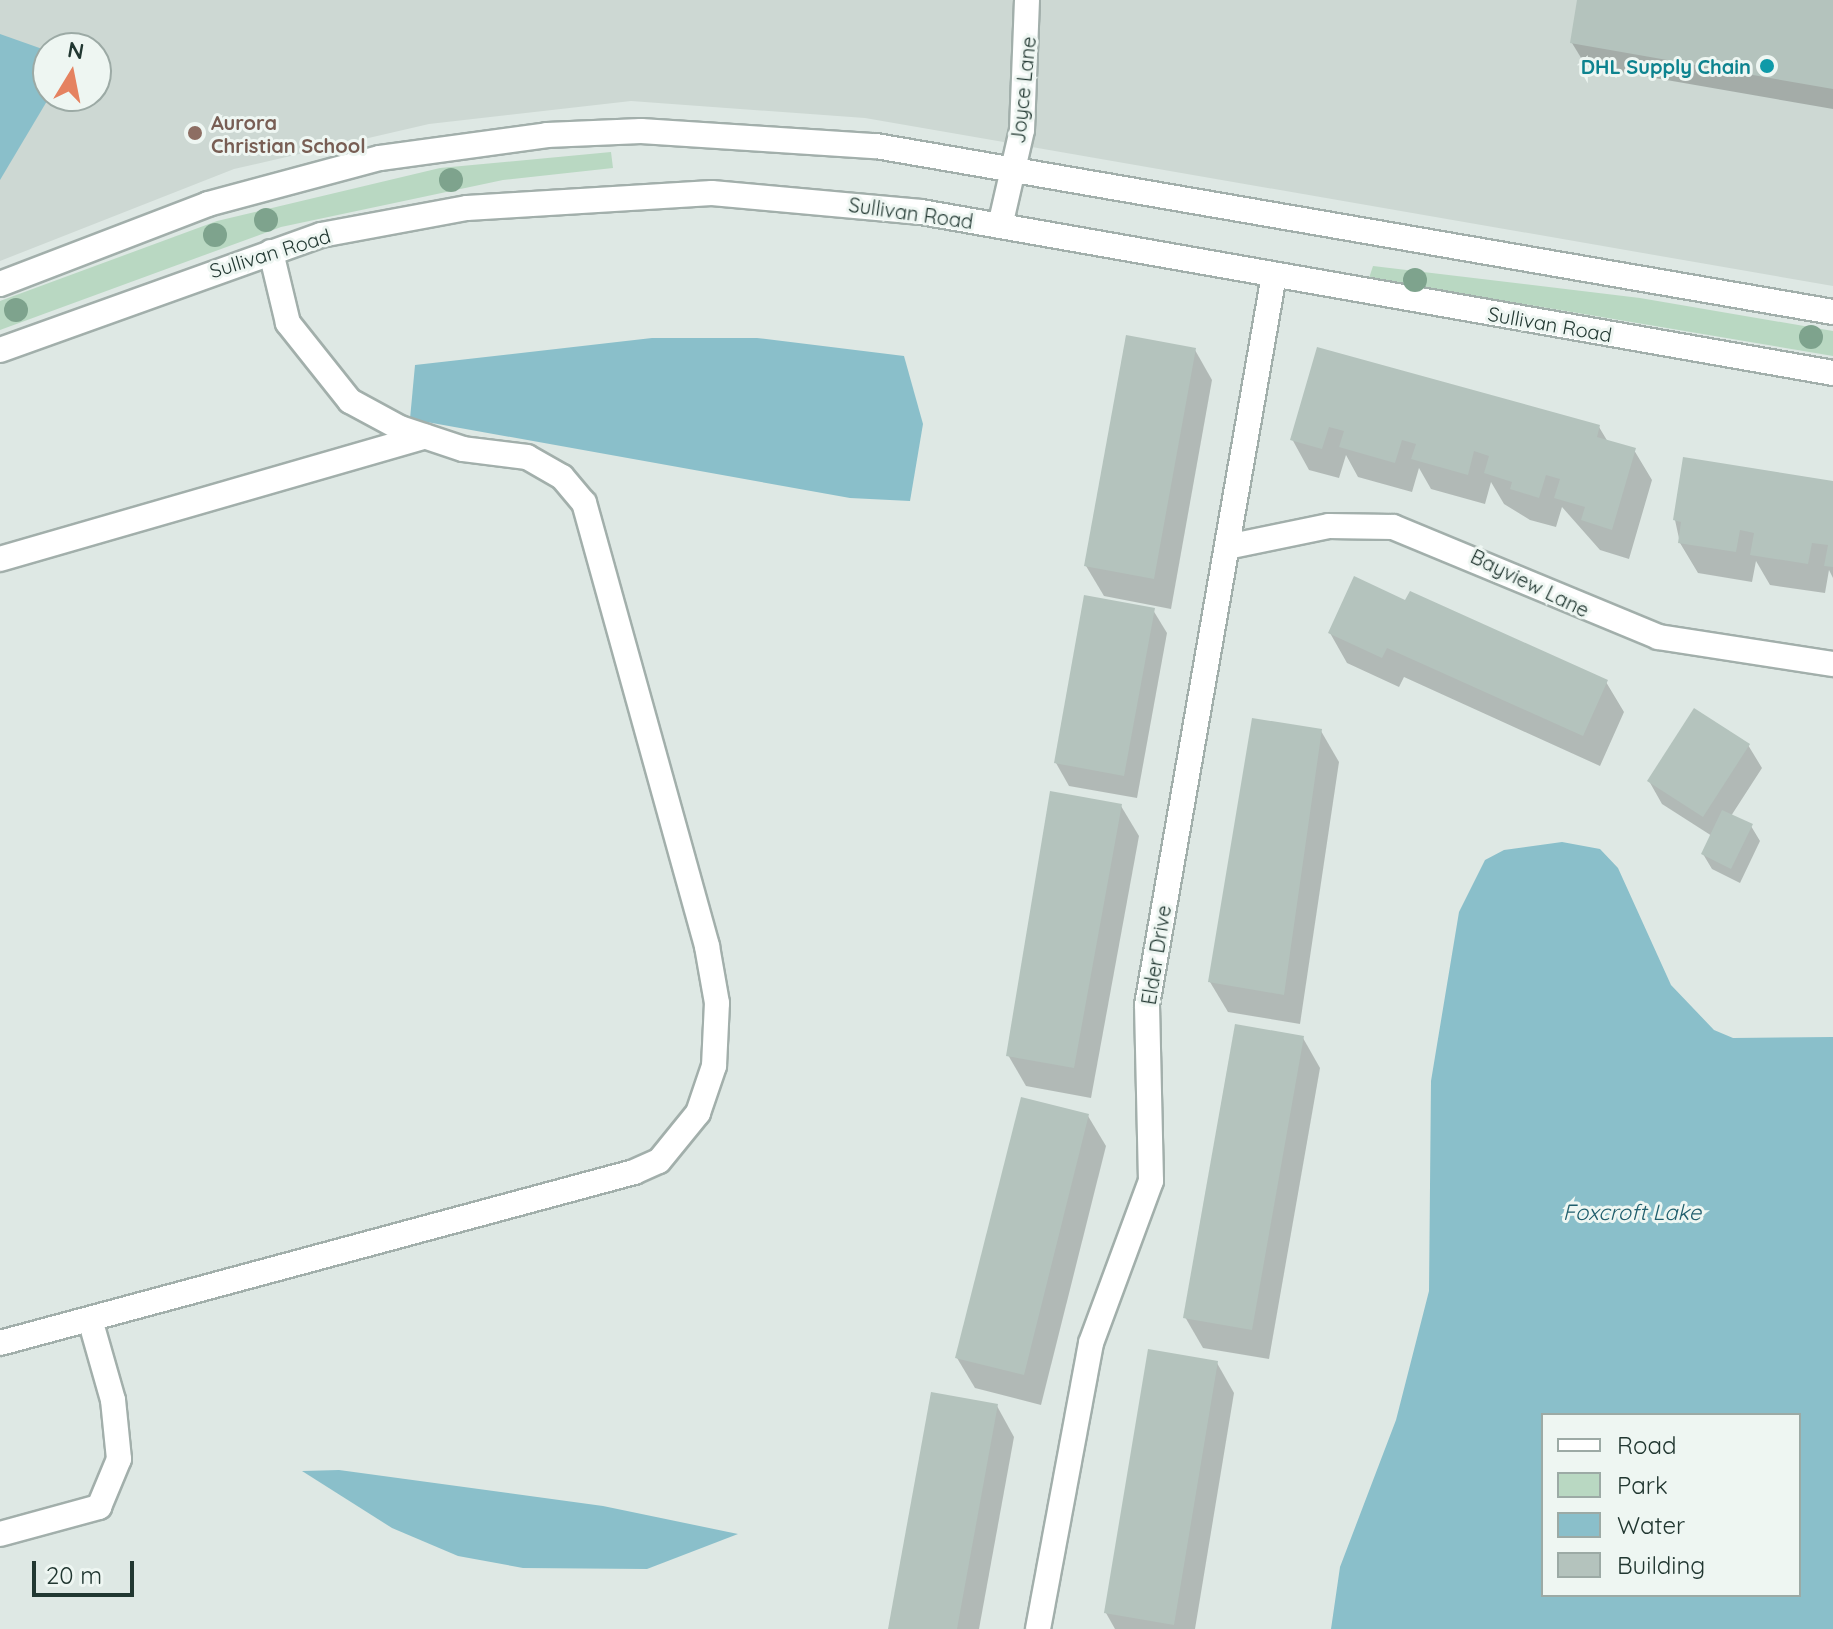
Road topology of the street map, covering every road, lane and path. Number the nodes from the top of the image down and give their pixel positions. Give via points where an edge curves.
1 (1027, 0) edge
2 (1011, 170) junction
3 (1000, 226) junction
4 (271, 252) junction
5 (1274, 275) junction
6 (0, 284) edge
7 (1833, 312) edge
8 (0, 350) edge
9 (1833, 373) edge
10 (425, 436) junction
11 (1227, 547) junction
12 (0, 559) edge
13 (1833, 664) edge
14 (90, 1319) junction
15 (0, 1343) edge
16 (0, 1534) edge
17 (1038, 1629) edge

1 - 2 street, Joyce Lane via 1022,130
2 - 3 street, Joyce Lane
2 - 6 street via 766,134 547,135 380,158 208,204
2 - 7 street
3 - 4 street, Sullivan Road via 818,201 606,196 467,208
3 - 5 street, Sullivan Road
4 - 8 street, Sullivan Road
4 - 10 street via 288,323 313,359 350,401
5 - 9 street, Sullivan Road
5 - 11 street, Elder Drive
10 - 12 street
10 - 14 street via 527,457 562,477 584,503 707,946 717,1003 714,1066 698,1113 659,1161 634,1172
11 - 13 street, Bayview Lane via 1329,526 1393,527 1658,637
11 - 17 street, Elder Drive via 1147,1005 1151,1181 1091,1343
14 - 15 street
14 - 16 street via 113,1400 114,1471 99,1507

